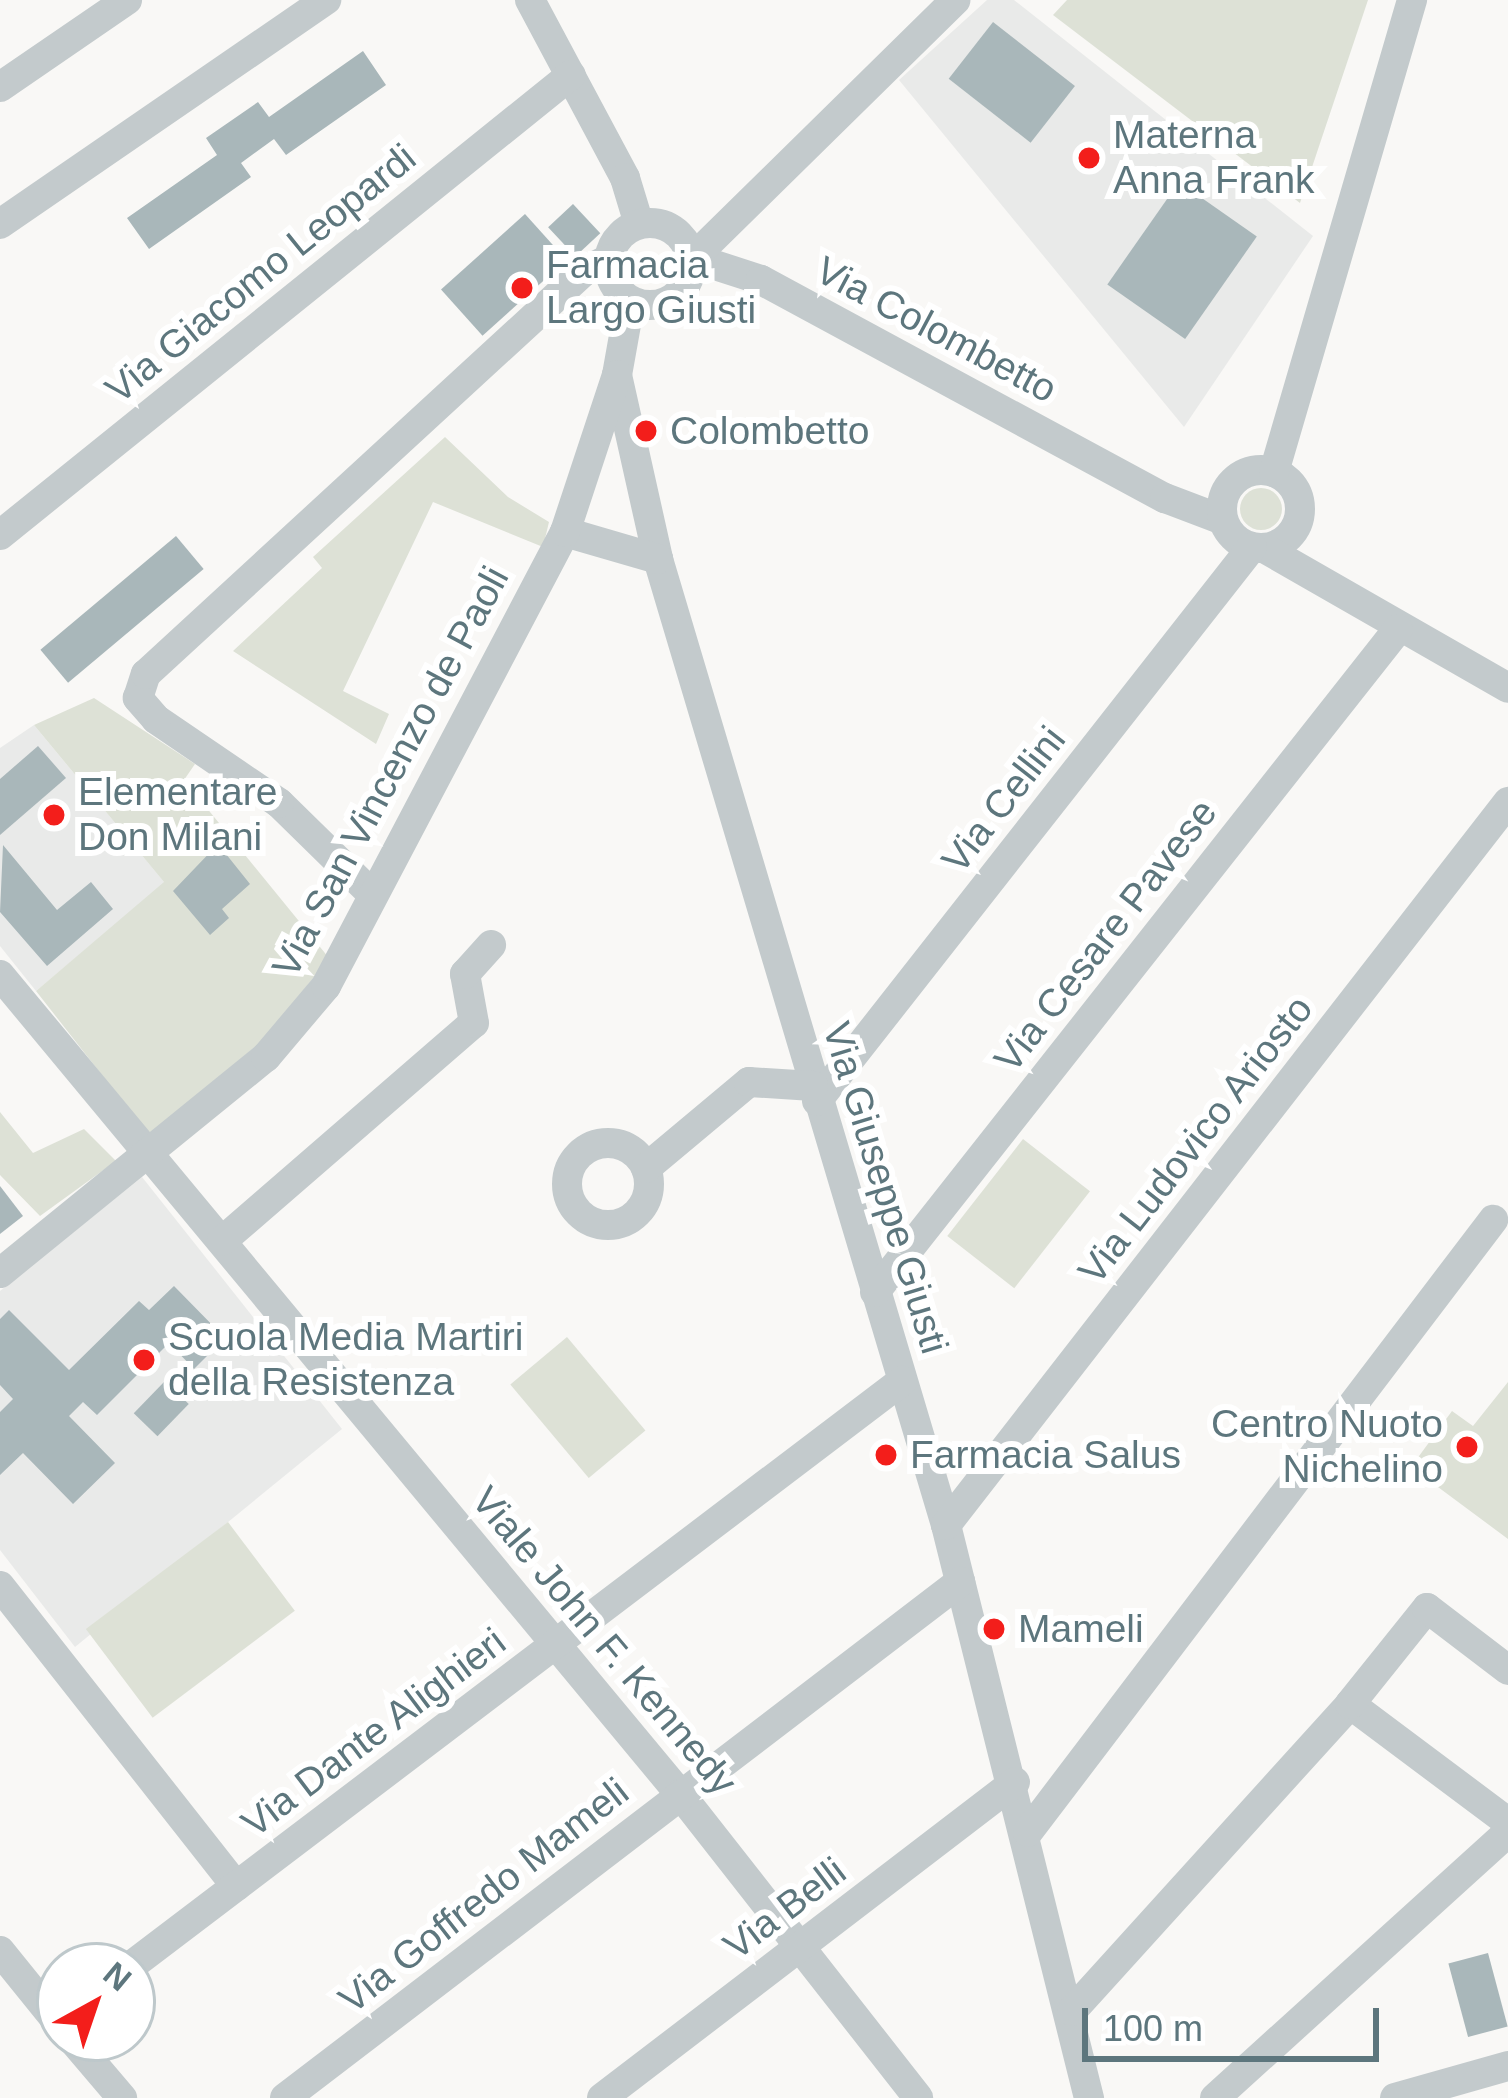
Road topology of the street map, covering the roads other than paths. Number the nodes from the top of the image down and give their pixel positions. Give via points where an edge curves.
1 (127, 0) edge
2 (326, 0) edge
3 (530, 0) edge
4 (956, 0) edge
5 (1412, 0) edge
6 (571, 75) junction
7 (0, 87) edge
8 (0, 224) edge
9 (639, 224) junction
10 (693, 258) junction
11 (607, 260) junction
12 (630, 302) junction
13 (617, 375) junction
14 (1274, 472) junction
15 (1136, 482) junction
16 (1233, 482) junction
17 (1223, 520) junction
18 (1294, 531) junction
19 (565, 532) junction
20 (0, 535) edge
21 (1258, 548) junction
22 (658, 559) junction
23 (1310, 580) junction
24 (1398, 629) junction
25 (1508, 688) edge
26 (1508, 802) edge
27 (372, 894) junction
28 (490, 945) dead end
29 (0, 975) edge
30 (815, 1094) junction
31 (153, 1156) junction
32 (646, 1168) dead end
33 (1493, 1220) dead end
34 (222, 1241) junction
35 (0, 1273) edge
36 (875, 1292) junction
37 (902, 1381) junction
38 (946, 1525) junction
39 (960, 1582) junction
40 (0, 1586) edge
41 (556, 1644) junction
42 (1508, 1670) edge
43 (1351, 1704) junction
44 (1015, 1782) junction
45 (680, 1794) junction
46 (1508, 1822) edge
47 (1028, 1832) junction
48 (1508, 1832) edge
49 (236, 1886) junction
50 (802, 1946) junction
51 (156, 1947) edge
52 (0, 1952) edge
53 (36, 1995) edge
54 (1072, 2012) junction
55 (92, 2062) edge
56 (1508, 2066) edge
57 (122, 2098) edge
58 (285, 2098) edge
59 (602, 2098) edge
60 (918, 2098) edge
61 (1089, 2098) edge
62 (1215, 2098) edge
63 (1395, 2098) edge

1 - 7 street
2 - 8 street
3 - 6 street
4 - 10 street
5 - 14 street
6 - 9 street via 626,178
6 - 20 street, Via Giacomo Leopardi
9 - 10 street via 665,226
9 - 11 street via 617,237
10 - 12 street via 681,292 661,305
10 - 15 street, Via Colombetto via 761,280
11 - 12 street via 612,284
11 - 27 street via 583,272 146,674 138,698 155,719 279,803
12 - 13 street, Via Giuseppe Giusti
13 - 19 street, Via San Vincenzo de Paoli
13 - 22 street, Via Giuseppe Giusti
14 - 16 street, Via Colombetto
14 - 18 street via 1300,501
15 - 16 street, Via Colombetto via 1182,490
15 - 17 street, Via Colombetto
16 - 17 street
17 - 21 street, Via Colombetto
18 - 21 street
18 - 23 street via 1292,546
19 - 22 street
19 - 27 street, Via San Vincenzo de Paoli
21 - 23 street, Via Colombetto
21 - 30 street, Via Cellini
22 - 30 street, Via Giuseppe Giusti
23 - 24 street, Via Colombetto
24 - 25 street, Via Colombetto
24 - 36 street, Via Cesare Pavese
26 - 38 street, Via Ludovico Ariosto
27 - 31 street, Via San Vincenzo de Paoli via 311,1004 266,1057
28 - 34 street via 465,974 474,1023
29 - 31 street, Viale John F. Kennedy
30 - 32 street via 749,1082
30 - 36 street, Via Giuseppe Giusti
31 - 34 street, Viale John F. Kennedy
31 - 35 street, Via San Vincenzo de Paoli
33 - 47 street
34 - 41 street, Viale John F. Kennedy
36 - 37 street, Via Giuseppe Giusti
37 - 38 street, Via Giuseppe Giusti
37 - 41 street, Via Dante Alighieri
38 - 39 street, Via Giuseppe Giusti
39 - 44 street, Via Giuseppe Giusti
39 - 45 street, Via Goffredo Mameli
40 - 49 street, Via Dante Alighieri
41 - 45 street, Viale John F. Kennedy
41 - 49 street, Via Dante Alighieri
42 - 43 street via 1427,1608
43 - 46 street
43 - 54 street
44 - 47 street, Via Giuseppe Giusti
44 - 50 street, Via Belli
45 - 50 street, Viale John F. Kennedy
45 - 58 street, Via Goffredo Mameli
47 - 54 street, Via Giuseppe Giusti
48 - 62 street
49 - 51 street, Via Dante Alighieri
50 - 59 street, Via Belli
50 - 60 street, Viale John F. Kennedy
52 - 53 street
54 - 61 street, Via Giuseppe Giusti
55 - 57 street
56 - 63 street

